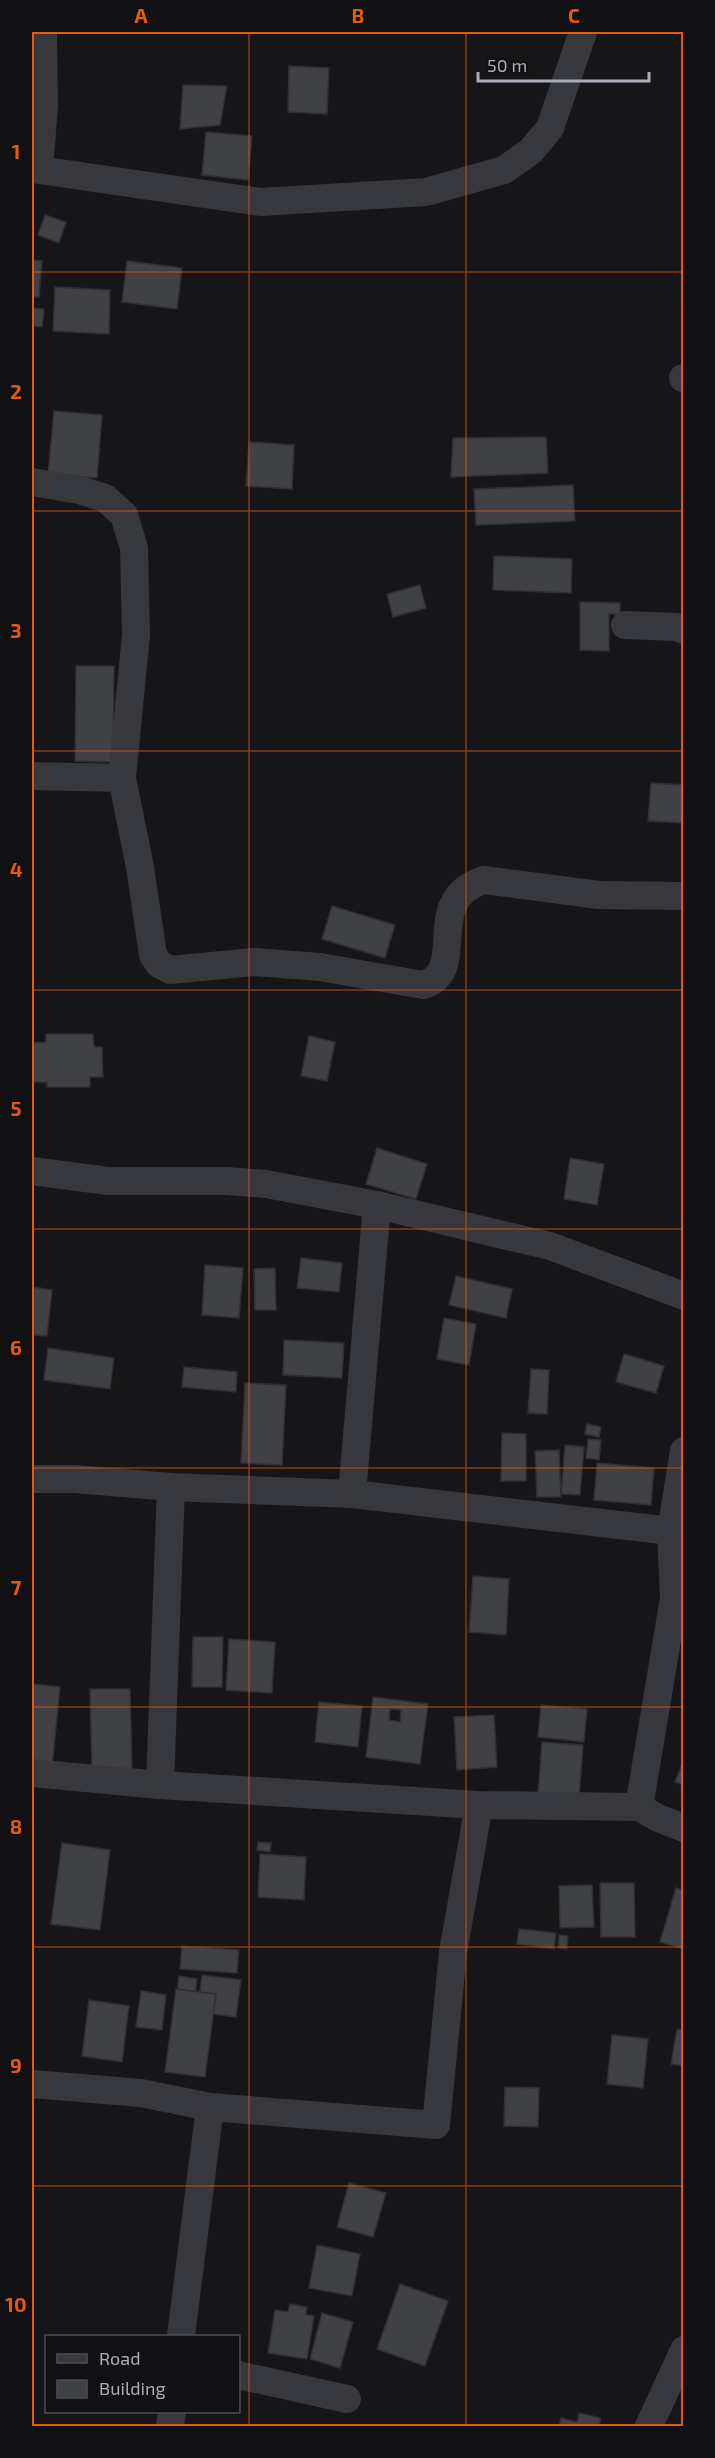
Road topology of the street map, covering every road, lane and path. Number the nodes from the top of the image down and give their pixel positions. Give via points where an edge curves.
1 (43, 32) edge
2 (583, 32) edge
3 (35, 169) edge
4 (32, 482) edge
5 (625, 626) dead end
6 (684, 630) edge
7 (32, 776) edge
8 (122, 778) junction
9 (684, 896) edge
10 (32, 1171) edge
11 (376, 1205) junction
12 (684, 1296) edge
13 (684, 1451) edge
14 (32, 1479) edge
15 (171, 1487) junction
16 (352, 1494) junction
17 (671, 1531) junction
18 (32, 1773) edge
19 (160, 1785) junction
20 (479, 1805) junction
21 (639, 1807) junction
22 (684, 1828) edge
23 (32, 2084) edge
24 (210, 2107) junction
25 (181, 2335) edge
26 (684, 2350) edge
27 (240, 2376) edge
28 (347, 2399) dead end
29 (649, 2427) edge

1 - 3 street via 44,106
2 - 3 street via 550,128 531,151 504,170 426,192 261,202
4 - 8 street via 105,498 124,515 131,537 136,635
5 - 6 street
7 - 8 street
8 - 9 street via 153,955 170,970 255,962 320,967 423,985 435,981 442,973 447,925 454,903 470,884 484,880 599,896
10 - 11 street via 108,1181 227,1181
11 - 12 street via 550,1246
11 - 16 street
13 - 17 street
14 - 15 street
15 - 16 street
15 - 19 street
16 - 17 street
17 - 21 street via 674,1598
18 - 19 street
19 - 20 street
20 - 21 street
20 - 24 street via 453,1952 436,2125
21 - 22 street
23 - 24 street via 141,2093
24 - 25 street
26 - 29 street
27 - 28 street

